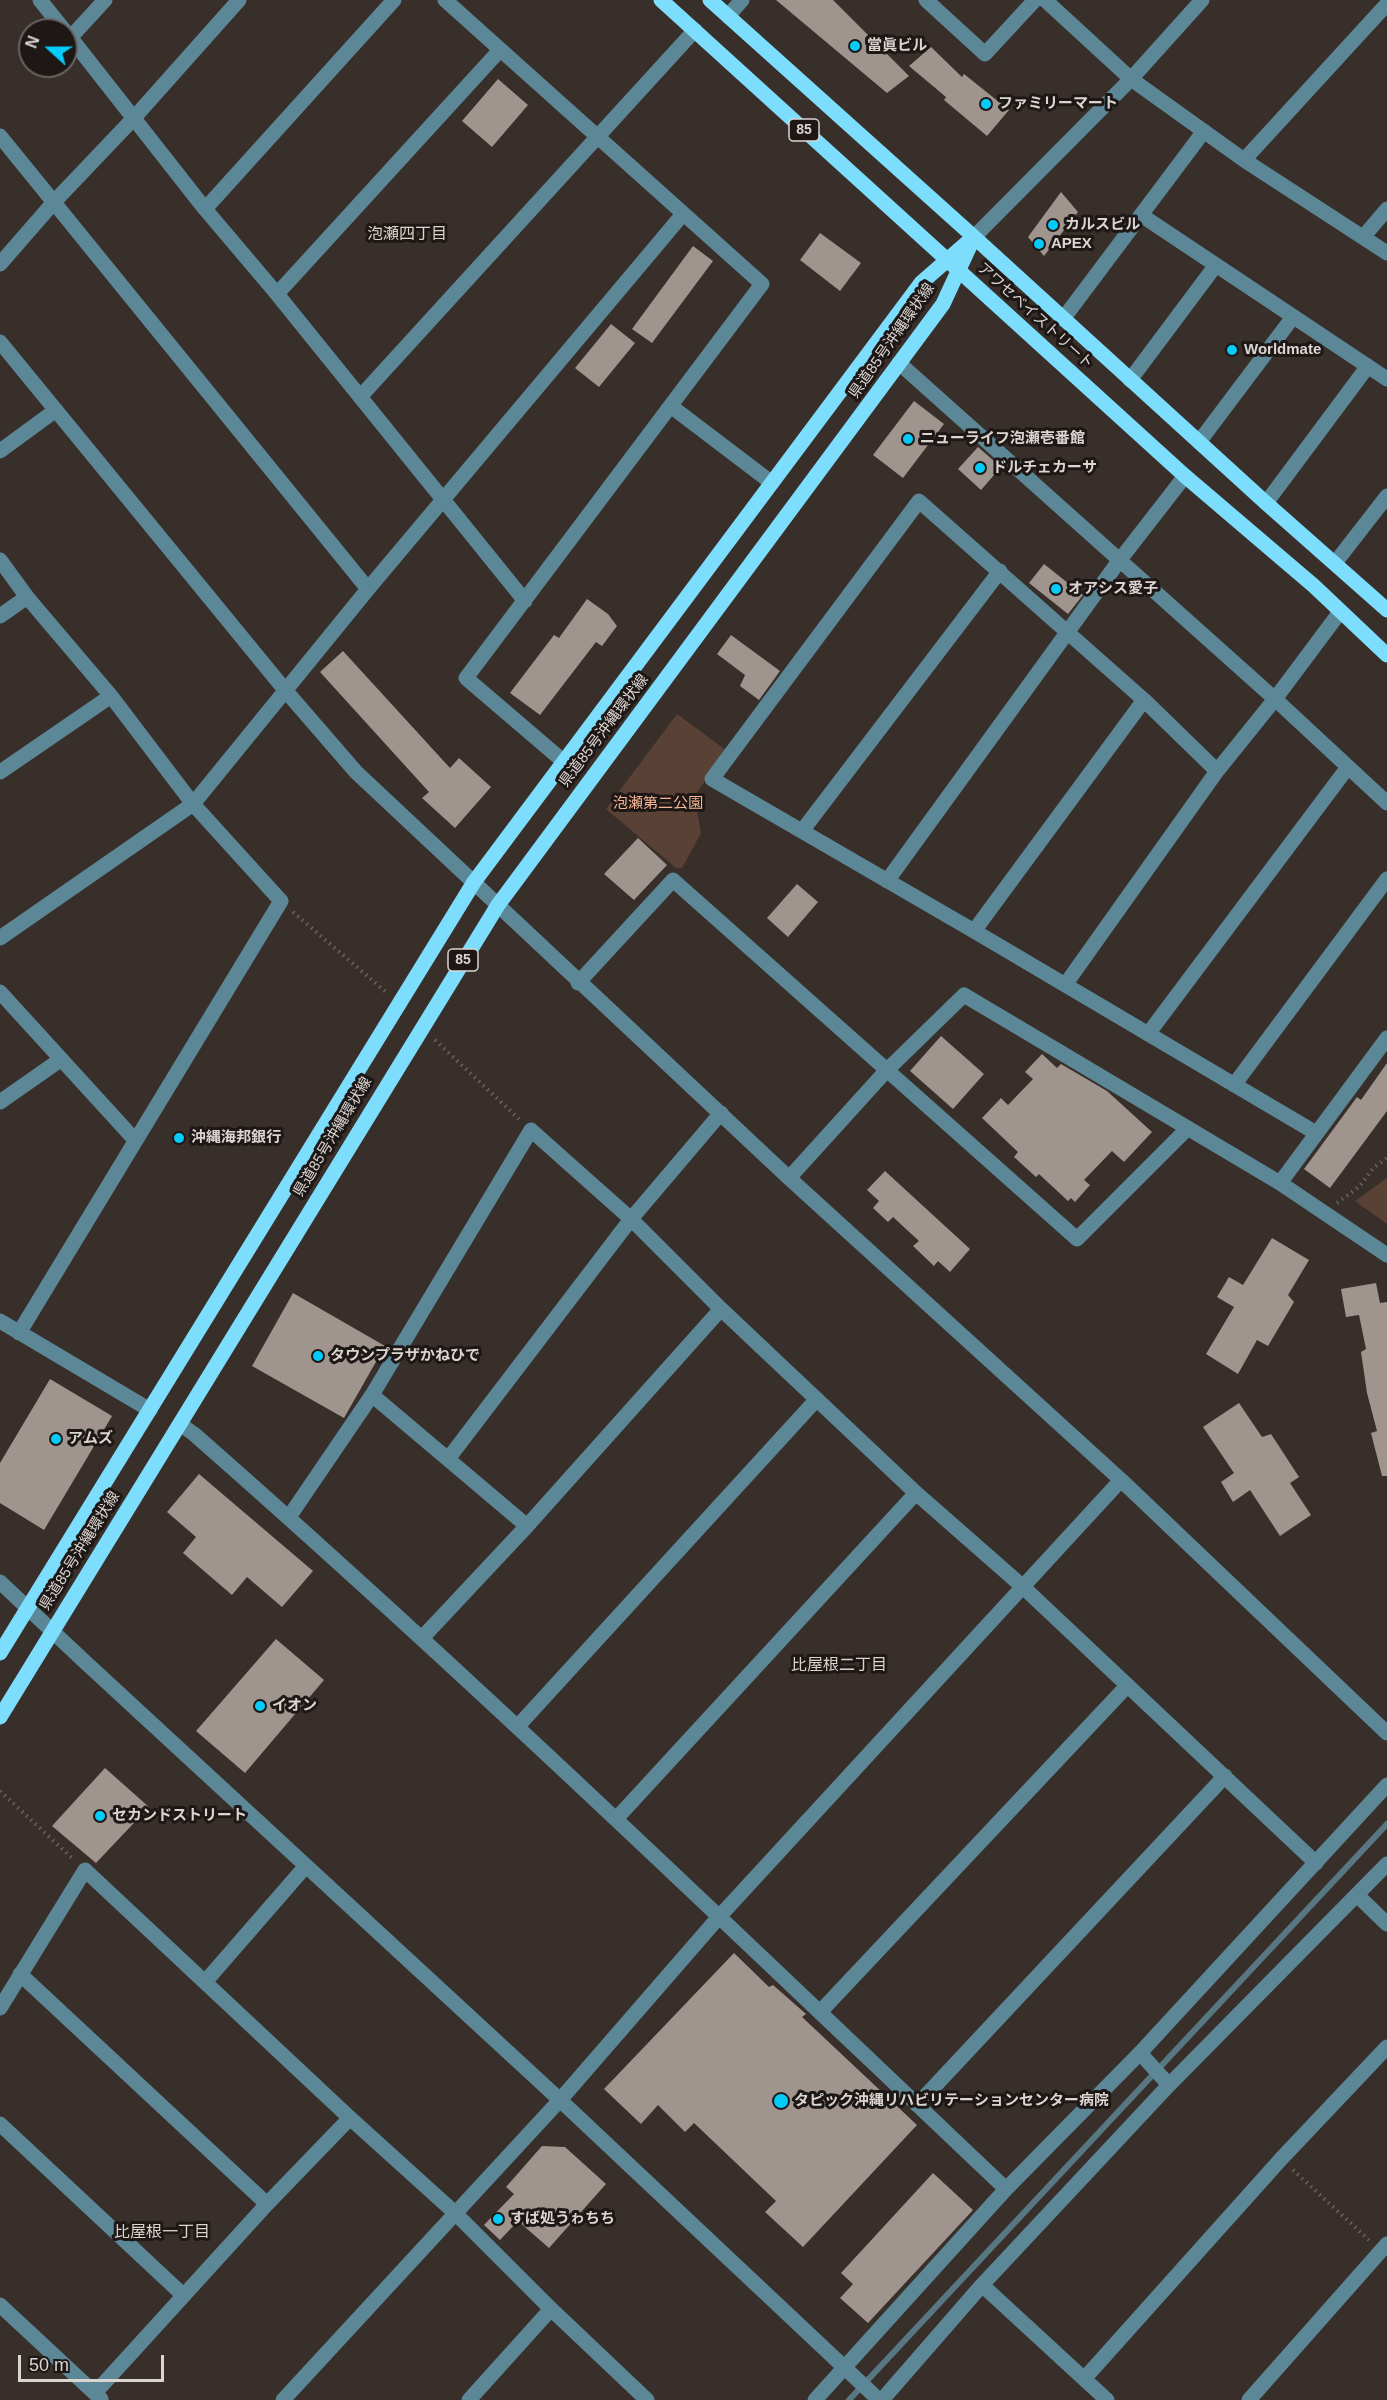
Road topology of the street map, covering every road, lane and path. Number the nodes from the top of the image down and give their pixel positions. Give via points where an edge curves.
1 (40, 0) edge
2 (105, 0) edge
3 (239, 0) edge
4 (394, 0) edge
5 (446, 0) edge
6 (661, 0) edge
7 (710, 0) edge
8 (742, 0) edge
9 (926, 0) edge
10 (1035, 0) edge
11 (1045, 0) edge
12 (1202, 0) edge
13 (1387, 4) edge
14 (728, 16) junction
15 (55, 18) edge
16 (78, 23) edge
17 (695, 30) junction
18 (78, 47) edge
19 (500, 50) junction
20 (1131, 79) junction
21 (133, 119) junction
22 (1204, 131) junction
23 (0, 136) edge
24 (599, 137) junction
25 (1245, 160) junction
26 (54, 202) junction
27 (205, 209) junction
28 (1387, 209) edge
29 (683, 214) junction
30 (1141, 215) junction
31 (1364, 236) junction
32 (974, 237) junction
33 (1387, 253) edge
34 (0, 264) edge
35 (1216, 265) junction
36 (953, 266) junction
37 (277, 294) junction
38 (1293, 317) junction
39 (1063, 319) junction
40 (0, 342) edge
41 (900, 363) junction
42 (1368, 366) junction
43 (1387, 379) edge
44 (1130, 380) junction
45 (360, 397) junction
46 (672, 407) junction
47 (56, 410) junction
48 (1199, 442) junction
49 (0, 451) edge
50 (1185, 476) junction
51 (772, 483) junction
52 (1387, 496) edge
53 (443, 499) junction
54 (1266, 503) junction
55 (0, 560) edge
56 (1119, 561) junction
57 (1335, 563) junction
58 (1000, 571) junction
59 (368, 589) junction
60 (27, 597) junction
61 (525, 601) junction
62 (1387, 610) edge
63 (1340, 612) junction
64 (0, 616) edge
65 (1068, 631) junction
66 (1387, 655) edge
67 (285, 690) junction
68 (111, 696) junction
69 (1144, 699) junction
70 (1275, 699) junction
71 (563, 761) junction
72 (1348, 767) junction
73 (1217, 771) junction
74 (0, 772) edge
75 (193, 804) junction
76 (1387, 804) edge
77 (802, 831) junction
78 (1387, 879) edge
79 (887, 881) junction
80 (474, 882) junction
81 (281, 901) junction
82 (498, 905) junction
83 (974, 931) junction
84 (0, 938) edge
85 (578, 983) junction
86 (1065, 985) junction
87 (0, 992) edge
88 (399, 1003) junction
89 (421, 1027) junction
90 (1148, 1034) junction
91 (1387, 1038) edge
92 (60, 1060) junction
93 (886, 1071) junction
94 (1234, 1085) junction
95 (0, 1102) edge
96 (721, 1113) junction
97 (1188, 1128) junction
98 (531, 1130) junction
99 (1316, 1133) junction
100 (135, 1140) junction
101 (1387, 1158) edge
102 (789, 1178) junction
103 (1280, 1183) junction
104 (1324, 1213) junction
105 (631, 1219) junction
106 (1387, 1255) edge
107 (721, 1309) junction
108 (0, 1321) edge
109 (19, 1333) junction
110 (372, 1395) junction
111 (817, 1399) junction
112 (150, 1410) junction
113 (180, 1424) junction
114 (448, 1459) junction
115 (1121, 1480) junction
116 (916, 1493) junction
117 (290, 1517) junction
118 (527, 1526) junction
119 (0, 1582) edge
120 (1022, 1586) junction
121 (28, 1608) junction
122 (52, 1631) junction
123 (422, 1638) junction
124 (0, 1653) edge
125 (1127, 1686) junction
126 (0, 1717) edge
127 (518, 1726) junction
128 (1387, 1733) edge
129 (1225, 1776) junction
130 (1387, 1785) edge
131 (0, 1791) edge
132 (616, 1820) junction
133 (1316, 1863) junction
134 (1387, 1864) edge
135 (305, 1867) junction
136 (85, 1870) junction
137 (1358, 1896) junction
138 (718, 1918) junction
139 (1387, 1924) edge
140 (20, 1974) junction
141 (205, 1982) junction
142 (0, 2008) edge
143 (821, 2011) junction
144 (1387, 2047) edge
145 (1140, 2053) junction
146 (1169, 2085) junction
147 (560, 2100) junction
148 (917, 2105) junction
149 (350, 2118) junction
150 (0, 2124) edge
151 (1281, 2159) junction
152 (1006, 2189) junction
153 (267, 2204) junction
154 (454, 2212) junction
155 (1384, 2248) edge
156 (982, 2285) junction
157 (183, 2295) junction
158 (0, 2306) edge
159 (551, 2309) junction
160 (848, 2372) junction
161 (1084, 2379) junction
162 (98, 2397) edge
163 (645, 2399) edge
164 (878, 2399) edge
165 (283, 2400) edge
166 (469, 2400) edge
167 (815, 2400) edge
168 (1107, 2400) edge
169 (1249, 2400) edge

1 - 15 street
2 - 16 street
3 - 21 street
4 - 27 street
5 - 19 street
6 - 17 main road, アワセベイストリート / 85
7 - 14 main road, アワセベイストリート / 85
8 - 14 street
9 - 10 street via 985,54
11 - 20 street
12 - 20 street
13 - 25 street
14 - 32 main road, アワセベイストリート / 85
17 - 24 street
17 - 36 main road, アワセベイストリート / 85
18 - 21 street
19 - 24 street
19 - 37 street
20 - 22 street
20 - 32 street
21 - 26 street
21 - 27 street
22 - 25 street
22 - 30 street
23 - 26 street
24 - 29 street
24 - 45 street
25 - 31 street
26 - 34 street
26 - 59 street
27 - 37 street
28 - 31 street
29 - 46 street via 762,284
29 - 53 street
30 - 35 street
30 - 39 street
31 - 33 street
32 - 36 main road, 県道85号沖縄環状線 / 85
32 - 39 main road, アワセベイストリート
35 - 38 street
35 - 44 street
36 - 41 main road, 県道85号沖縄環状線 / 85 via 943,304
36 - 50 main road, アワセベイストリート
36 - 51 main road, 県道85号沖縄環状線 / 85 via 921,283
37 - 45 street
38 - 42 street
38 - 48 street
39 - 44 main road, アワセベイストリート
40 - 47 street
41 - 56 street
41 - 82 main road, 県道85号沖縄環状線 / 85
42 - 43 street
42 - 54 street
44 - 48 main road, アワセベイストリート
45 - 53 street
46 - 51 street
46 - 61 street
47 - 49 street
47 - 67 street
48 - 54 main road, アワセベイストリート
50 - 56 street
50 - 63 main road, アワセベイストリート
51 - 71 main road, 県道85号沖縄環状線 / 85
52 - 57 street
53 - 59 street
53 - 61 street
54 - 57 main road, アワセベイストリート
55 - 60 street
56 - 65 street
56 - 70 street
57 - 62 main road, アワセベイストリート
58 - 65 street
58 - 77 street
58 - 77 street via 919,501 712,779
59 - 67 street
60 - 64 street
60 - 68 street
61 - 71 street via 466,678
63 - 66 main road, アワセベイストリート
63 - 70 street
65 - 69 street
65 - 79 street
67 - 75 street
67 - 80 street via 356,772
68 - 74 street
68 - 75 street
69 - 73 street
69 - 83 street
70 - 72 street
70 - 73 street
71 - 80 main road, 県道85号沖縄環状線 / 85
72 - 76 street
72 - 90 street
73 - 86 street
75 - 81 street
75 - 84 street
77 - 79 street
78 - 94 street
79 - 83 street
80 - 82 street
80 - 88 main road, 県道85号沖縄環状線 / 85
81 - 88 path
81 - 100 street
82 - 85 street
82 - 89 main road, 県道85号沖縄環状線 / 85
83 - 86 street
85 - 93 street via 673,880
85 - 96 street
86 - 90 street
87 - 92 street
88 - 112 main road, 県道85号沖縄環状線 / 85
89 - 98 path
89 - 113 main road, 県道85号沖縄環状線 / 85
90 - 94 street
91 - 99 street
92 - 95 street
92 - 100 street
93 - 97 street via 964,995
93 - 97 street via 1077,1239
93 - 102 street
94 - 99 street
96 - 102 street
96 - 105 street
97 - 103 street
98 - 105 street
98 - 110 street
99 - 103 street
100 - 109 street
101 - 104 path via 1373,1168 1360,1186
102 - 115 street
103 - 104 street
104 - 106 street
105 - 107 street
105 - 114 street
107 - 111 street
107 - 118 street
108 - 109 street
109 - 112 street
110 - 114 street
110 - 117 street
111 - 116 street
111 - 127 street
112 - 121 main road, 県道85号沖縄環状線 / 85
113 - 117 street
113 - 122 main road, 県道85号沖縄環状線 / 85
114 - 118 street
115 - 120 street
115 - 128 street
116 - 120 street
116 - 132 street
117 - 123 street
118 - 123 street
119 - 121 street
120 - 125 street
120 - 138 street
121 - 122 street
121 - 124 main road, 県道85号沖縄環状線 / 85
122 - 126 main road, 県道85号沖縄環状線 / 85
122 - 135 street
123 - 127 street
125 - 129 street
125 - 143 street
127 - 132 street
129 - 133 street
129 - 148 street
130 - 133 street
131 - 136 path
132 - 138 street
133 - 145 street
134 - 137 street
135 - 141 street
135 - 147 street
136 - 140 street
136 - 141 street
137 - 139 street
137 - 146 street
138 - 143 street
138 - 147 street
140 - 142 street
140 - 153 street
141 - 149 street
143 - 148 street
144 - 151 street
145 - 146 street
145 - 152 street
146 - 156 street
147 - 154 street
147 - 160 street
148 - 152 street
149 - 153 street
149 - 154 street
150 - 157 street
151 - 155 path
151 - 161 street
152 - 160 street
153 - 157 street
154 - 159 street
154 - 165 street
155 - 169 street
156 - 161 street
156 - 164 street
157 - 162 street
158 - 162 street
159 - 163 street
159 - 166 street
160 - 164 street
160 - 167 street
161 - 168 street

